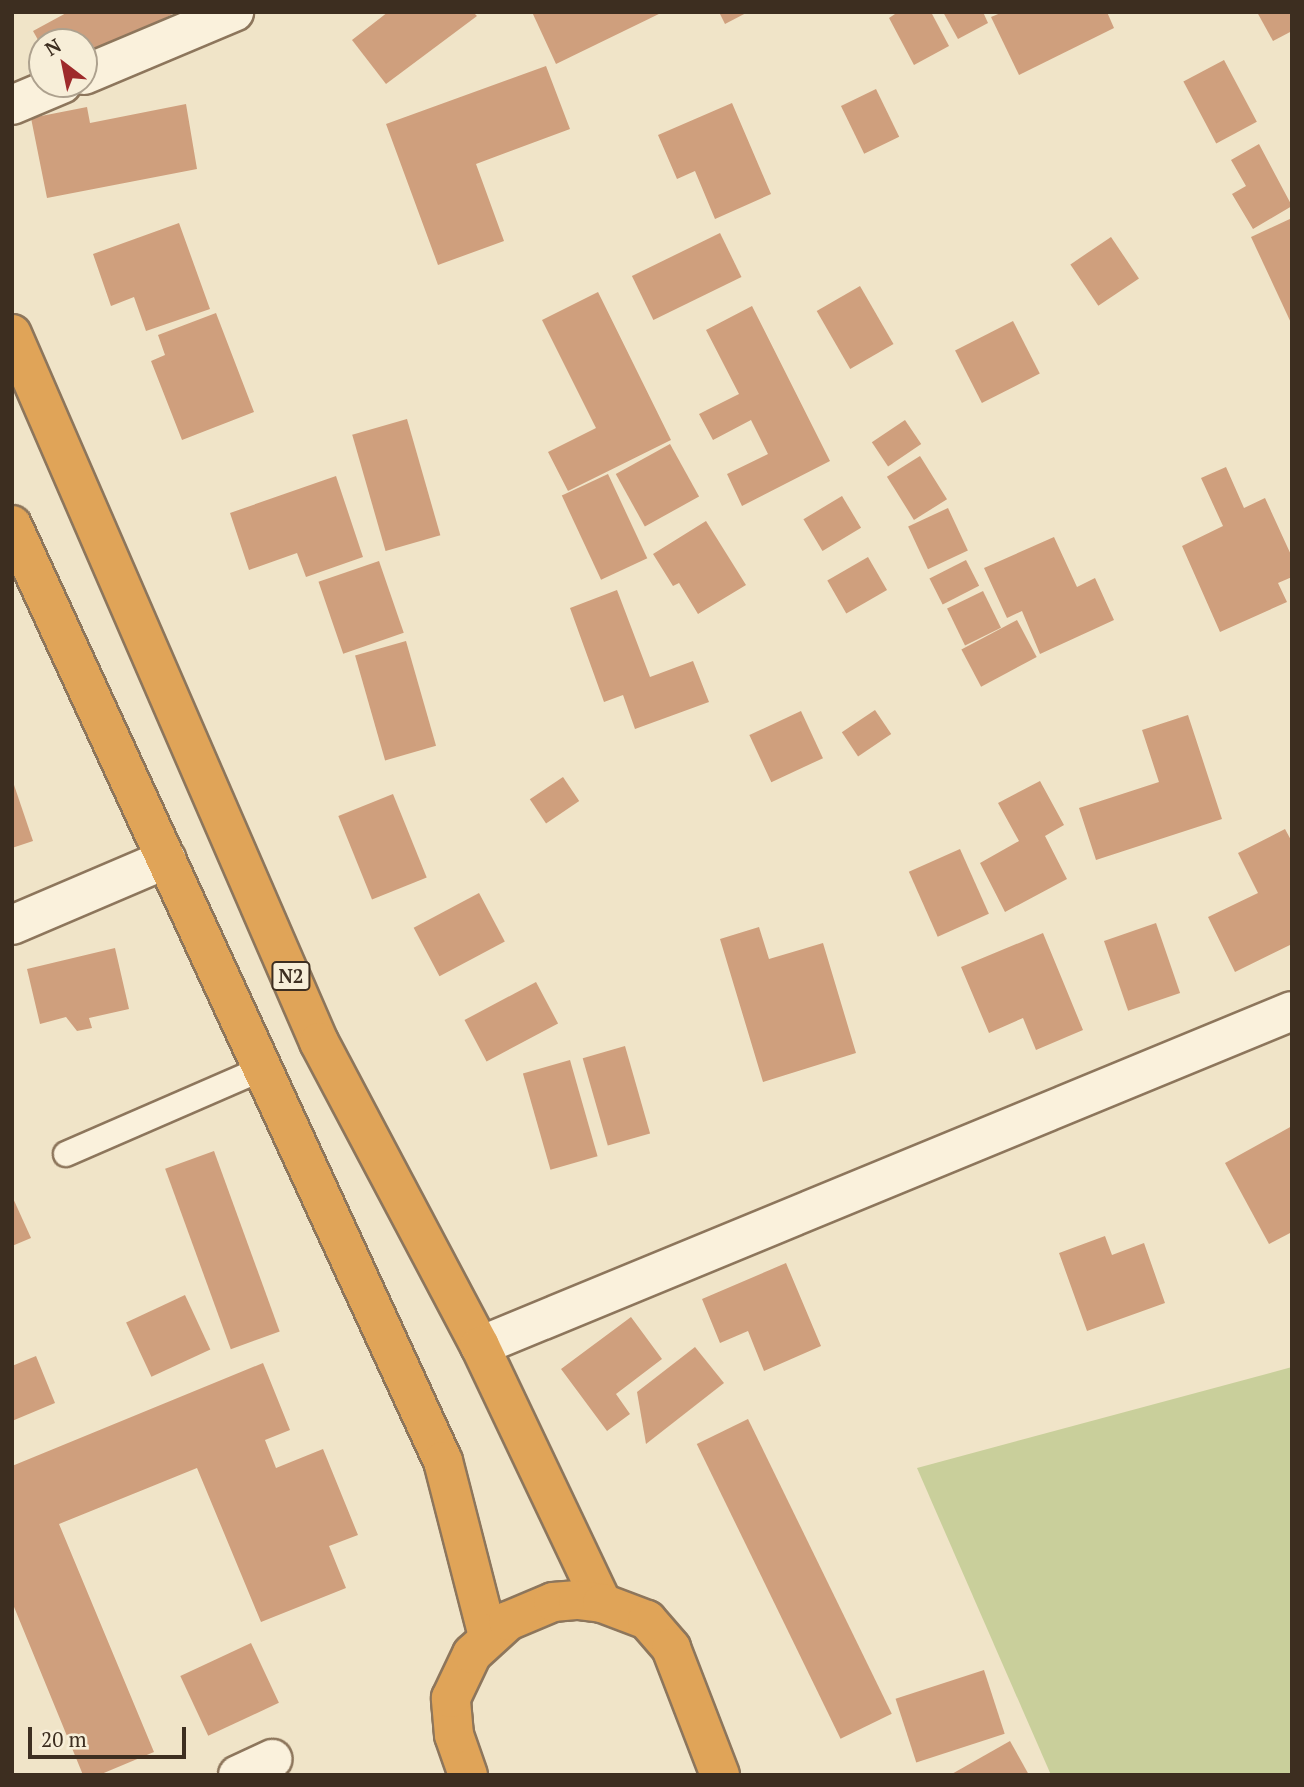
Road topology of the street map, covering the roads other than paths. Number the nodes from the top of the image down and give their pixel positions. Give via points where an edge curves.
1 (234, 12) edge
2 (98, 69) edge
3 (29, 98) edge
4 (12, 105) edge
5 (12, 334) edge
6 (12, 525) edge
7 (167, 859) junction
8 (12, 926) edge
9 (1292, 1010) edge
10 (264, 1068) junction
11 (66, 1154) dead end
12 (480, 1346) junction
13 (602, 1603) junction
14 (488, 1636) junction
15 (273, 1759) dead end
16 (238, 1775) edge
17 (468, 1775) edge
18 (720, 1775) edge

1 - 2 street
3 - 4 street
5 - 12 highway, N2 via 319,1042
6 - 7 highway
7 - 8 street
7 - 10 highway
9 - 12 street
10 - 11 lane
10 - 14 highway via 443,1461
12 - 13 highway, N2
13 - 14 highway via 553,1602 508,1620
13 - 18 highway via 647,1620 671,1648
14 - 17 highway via 460,1675 452,1698 454,1735
15 - 16 street

